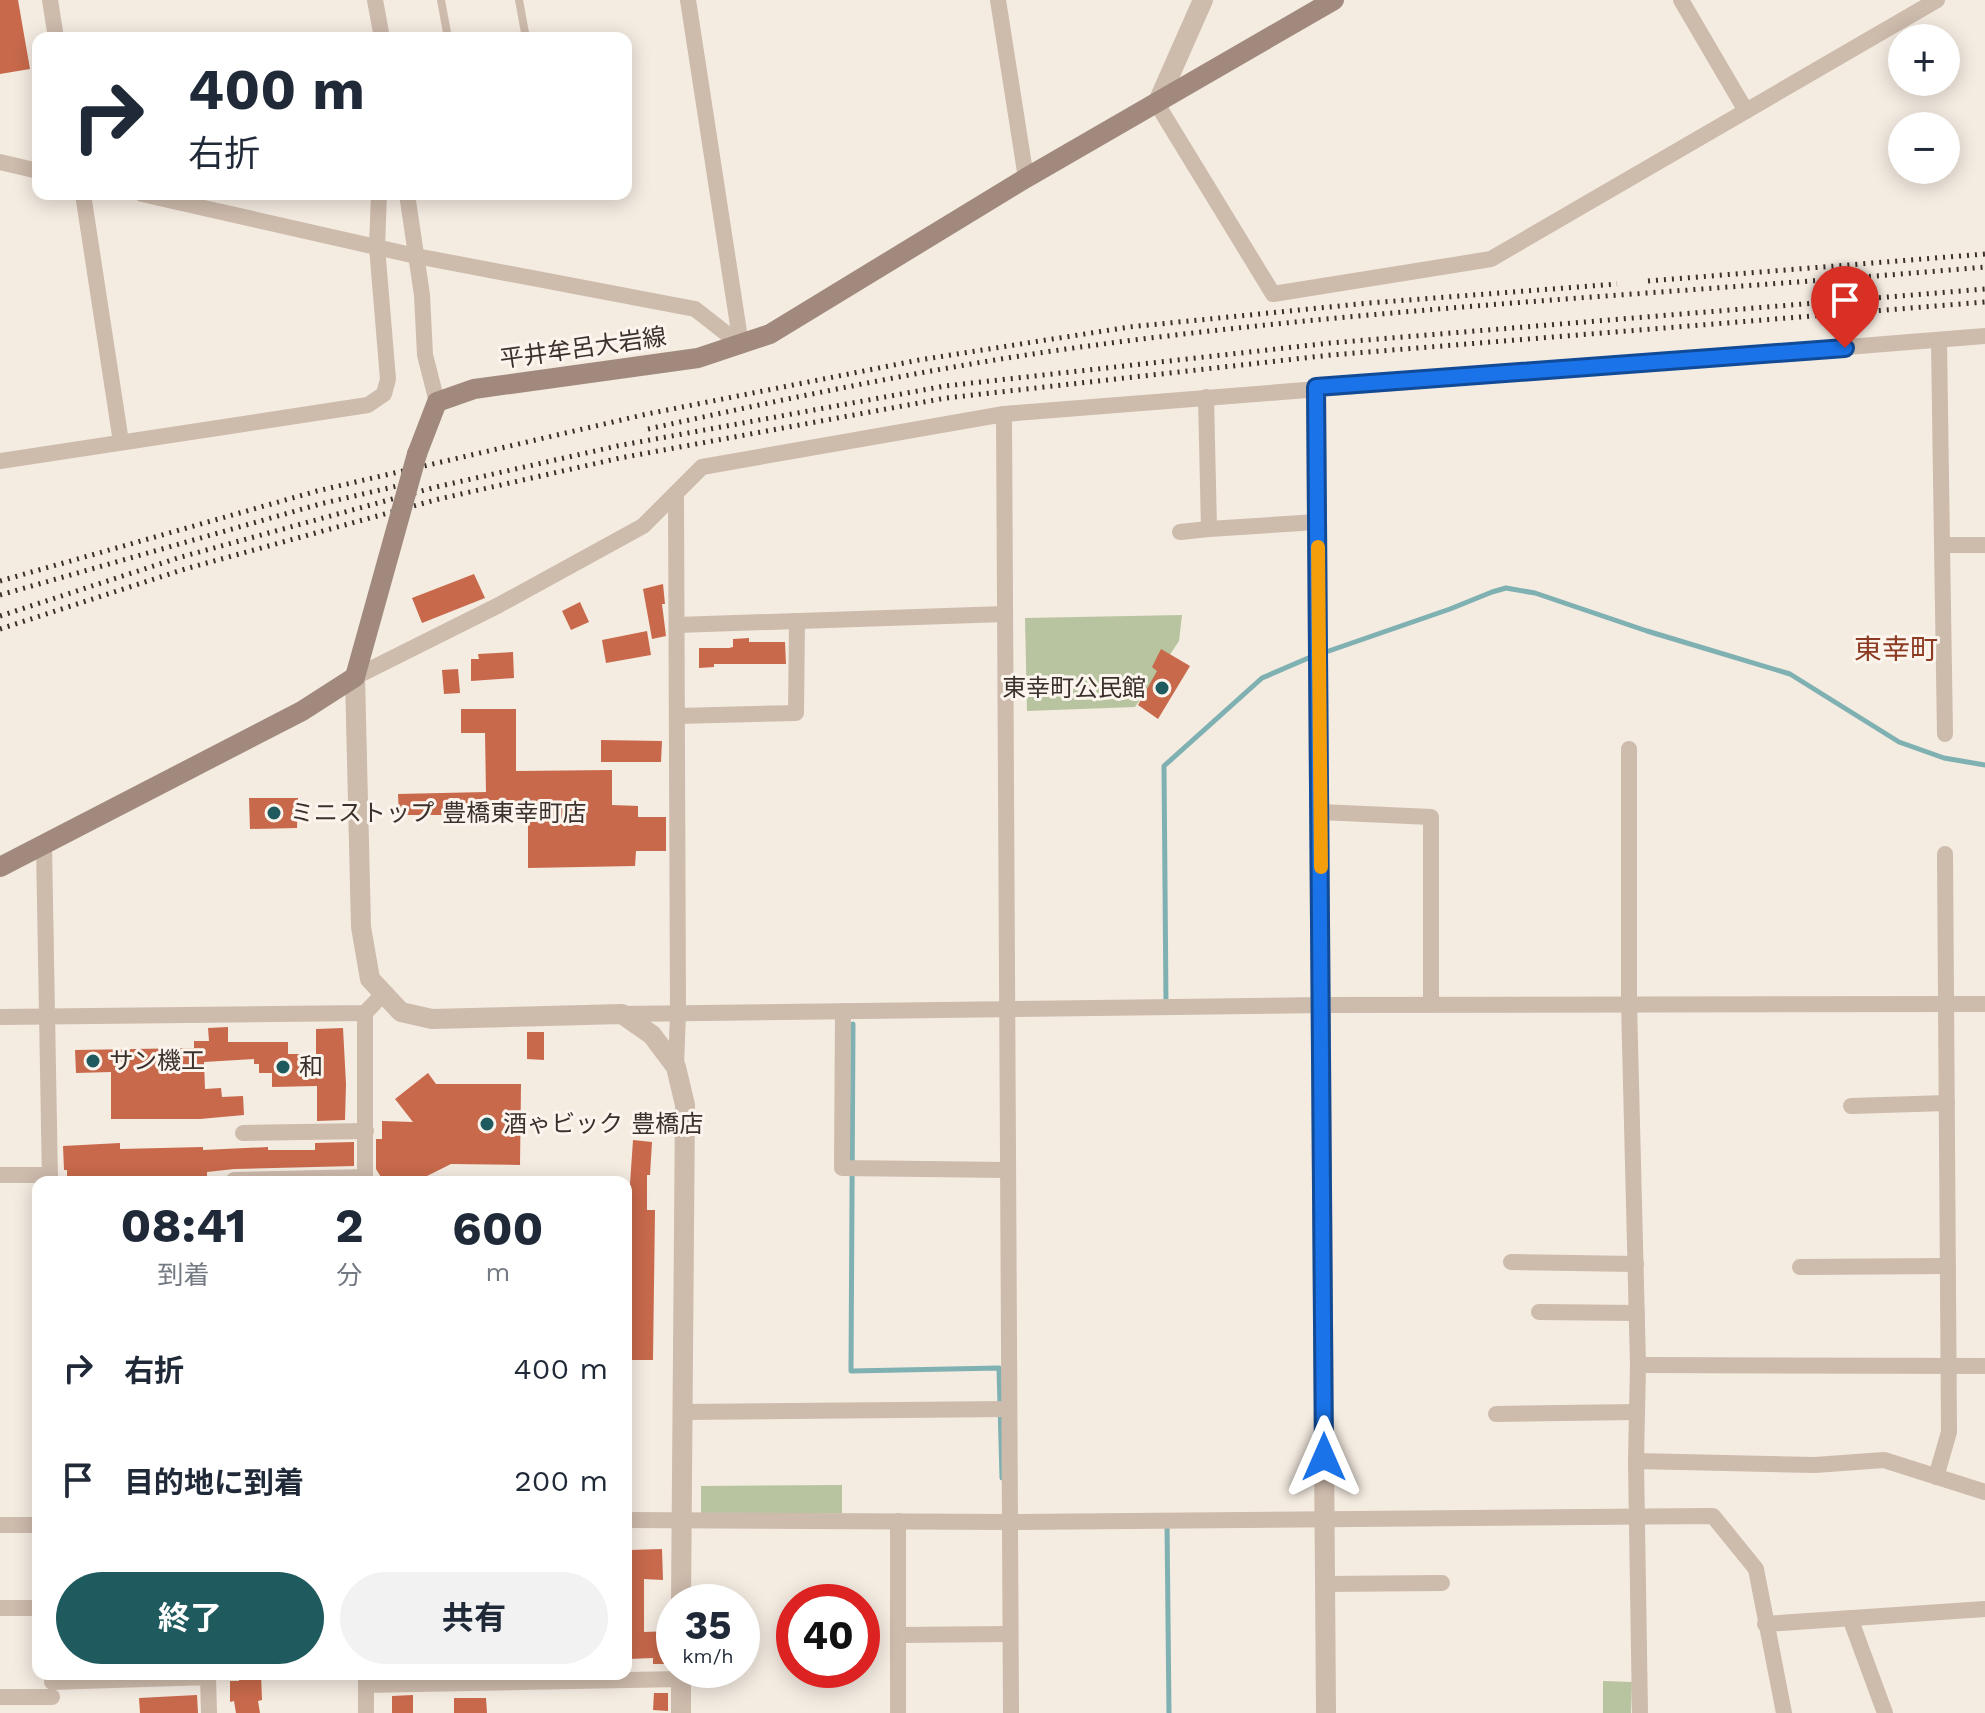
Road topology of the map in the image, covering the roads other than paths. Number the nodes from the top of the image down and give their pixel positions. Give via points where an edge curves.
1 (50, 0) edge
2 (375, 0) edge
3 (441, 0) edge
4 (519, 0) edge
5 (688, 0) edge
6 (998, 0) edge
7 (1203, 0) edge
8 (1334, 0) edge
9 (1681, 0) edge
10 (1937, 0) edge
11 (55, 32) edge
12 (381, 32) edge
13 (447, 32) edge
14 (525, 32) edge
15 (1157, 104) junction
16 (1746, 111) junction
17 (0, 162) edge
18 (32, 170) edge
19 (1026, 178) junction
20 (84, 200) edge
21 (169, 200) edge
22 (379, 200) edge
23 (408, 200) edge
24 (377, 247) junction
25 (416, 256) junction
26 (1985, 336) edge
27 (1939, 341) junction
28 (741, 345) junction
29 (1316, 387) junction
30 (1206, 397) junction
31 (437, 402) junction
32 (1004, 414) junction
33 (121, 442) junction
34 (0, 461) edge
35 (676, 495) junction
36 (1317, 522) junction
37 (1209, 529) junction
38 (1180, 532) dead end
39 (1942, 545) junction
40 (1985, 545) edge
41 (1005, 614) junction
42 (797, 621) junction
43 (677, 625) junction
44 (355, 677) junction
45 (677, 716) junction
46 (1945, 734) dead end
47 (1629, 749) dead end
48 (1320, 812) junction
49 (44, 845) junction
50 (1945, 854) dead end
51 (0, 867) edge
52 (383, 994) junction
53 (1629, 1003) junction
54 (1431, 1004) junction
55 (1946, 1004) junction
56 (1985, 1004) edge
57 (1321, 1005) junction
58 (1007, 1009) junction
59 (843, 1011) junction
60 (365, 1013) junction
61 (678, 1013) junction
62 (622, 1014) junction
63 (0, 1017) edge
64 (48, 1017) junction
65 (676, 1067) junction
66 (1947, 1103) junction
67 (1851, 1106) dead end
68 (366, 1131) junction
69 (243, 1133) dead end
70 (1007, 1170) junction
71 (0, 1175) edge
72 (50, 1176) edge
73 (365, 1176) edge
74 (32, 1178) edge
75 (1511, 1262) dead end
76 (1636, 1264) junction
77 (1948, 1266) junction
78 (1800, 1267) dead end
79 (1539, 1312) dead end
80 (1637, 1313) junction
81 (1638, 1365) junction
82 (1985, 1366) edge
83 (1948, 1367) junction
84 (1008, 1409) junction
85 (681, 1412) junction
86 (1637, 1412) junction
87 (1496, 1414) dead end
88 (1636, 1461) junction
89 (1936, 1477) junction
90 (1985, 1492) edge
91 (1324, 1518) junction
92 (1637, 1518) junction
93 (632, 1520) edge
94 (681, 1520) junction
95 (898, 1521) junction
96 (1009, 1522) junction
97 (0, 1525) edge
98 (32, 1525) edge
99 (1442, 1583) dead end
100 (681, 1584) edge
101 (1325, 1584) junction
102 (0, 1608) edge
103 (32, 1608) edge
104 (1985, 1609) edge
105 (1850, 1618) junction
106 (1765, 1624) junction
107 (1010, 1634) junction
108 (898, 1635) junction
109 (656, 1675) edge
110 (632, 1676) edge
111 (177, 1680) edge
112 (208, 1680) edge
113 (366, 1680) edge
114 (681, 1688) edge
115 (52, 1692) edge
116 (0, 1697) edge
117 (209, 1713) edge
118 (366, 1713) edge
119 (681, 1713) edge
120 (898, 1713) edge
121 (1011, 1713) edge
122 (1326, 1713) edge
123 (1640, 1713) edge
124 (1784, 1713) edge
125 (1885, 1713) edge

1 - 11 street
2 - 12 street
3 - 13 lane
4 - 14 lane
5 - 28 street
6 - 19 street
7 - 15 street
8 - 15 main road, 平井牟呂大岩線
9 - 16 street
10 - 16 street
15 - 16 street via 1273,294 1491,259
15 - 19 main road, 平井牟呂大岩線
17 - 18 street
19 - 28 main road, 平井牟呂大岩線 via 770,334
20 - 33 street
21 - 24 street
22 - 24 street
23 - 25 street
24 - 25 street
24 - 33 street via 388,379 384,394 368,405
25 - 28 street via 695,309
25 - 31 street via 425,355
26 - 27 street
27 - 29 street
27 - 39 street
28 - 31 main road, 平井牟呂大岩線 via 698,358 474,389
29 - 30 street
29 - 36 street
30 - 32 street
30 - 37 street
31 - 44 main road, bridge via 417,454
32 - 35 street via 702,467
32 - 41 street
33 - 34 street
35 - 43 street
35 - 44 street via 643,526
36 - 37 street
36 - 48 street
37 - 38 street
39 - 40 street
39 - 46 street
41 - 42 street
41 - 58 street
42 - 43 street
42 - 45 street via 796,713
43 - 45 street
44 - 49 main road via 302,711
44 - 52 street via 361,927 370,979
45 - 61 street
47 - 53 street
48 - 54 street via 1431,817
48 - 57 street
49 - 51 main road
49 - 64 street
50 - 55 street
52 - 60 street
52 - 62 street via 401,1012 432,1019
53 - 54 street
53 - 55 street
53 - 76 street
54 - 57 street
55 - 56 street
55 - 66 street
57 - 58 street
57 - 91 street
58 - 59 street
58 - 70 street
59 - 61 street
59 - 70 street via 842,1168
60 - 64 street
60 - 68 street
61 - 62 street
61 - 65 street
62 - 65 street via 652,1035
63 - 64 street
64 - 72 street
65 - 85 street via 685,1105
66 - 67 street
66 - 77 street
68 - 69 street
68 - 73 street
70 - 84 street
71 - 74 street
75 - 76 street
76 - 80 street
77 - 78 street
77 - 83 street
79 - 80 street
80 - 81 street
81 - 83 street
81 - 86 street
82 - 83 street
83 - 89 street via 1949,1432
84 - 85 street
84 - 96 street
85 - 94 street
86 - 87 street
86 - 88 street
88 - 89 street via 1815,1465 1884,1460
88 - 92 street
89 - 90 street
91 - 92 street
91 - 96 street
91 - 101 street
92 - 106 street via 1713,1516 1723,1524 1756,1569
92 - 123 street
93 - 94 street
94 - 95 street
94 - 100 street
95 - 96 street
95 - 108 street
96 - 107 street
97 - 98 street
99 - 101 street
101 - 122 street
102 - 103 street
104 - 105 street
105 - 106 street
105 - 125 street
106 - 124 street
107 - 108 street
107 - 121 street
108 - 120 street
109 - 110 street
111 - 115 street
112 - 117 street
113 - 118 street
114 - 119 street
115 - 116 street

